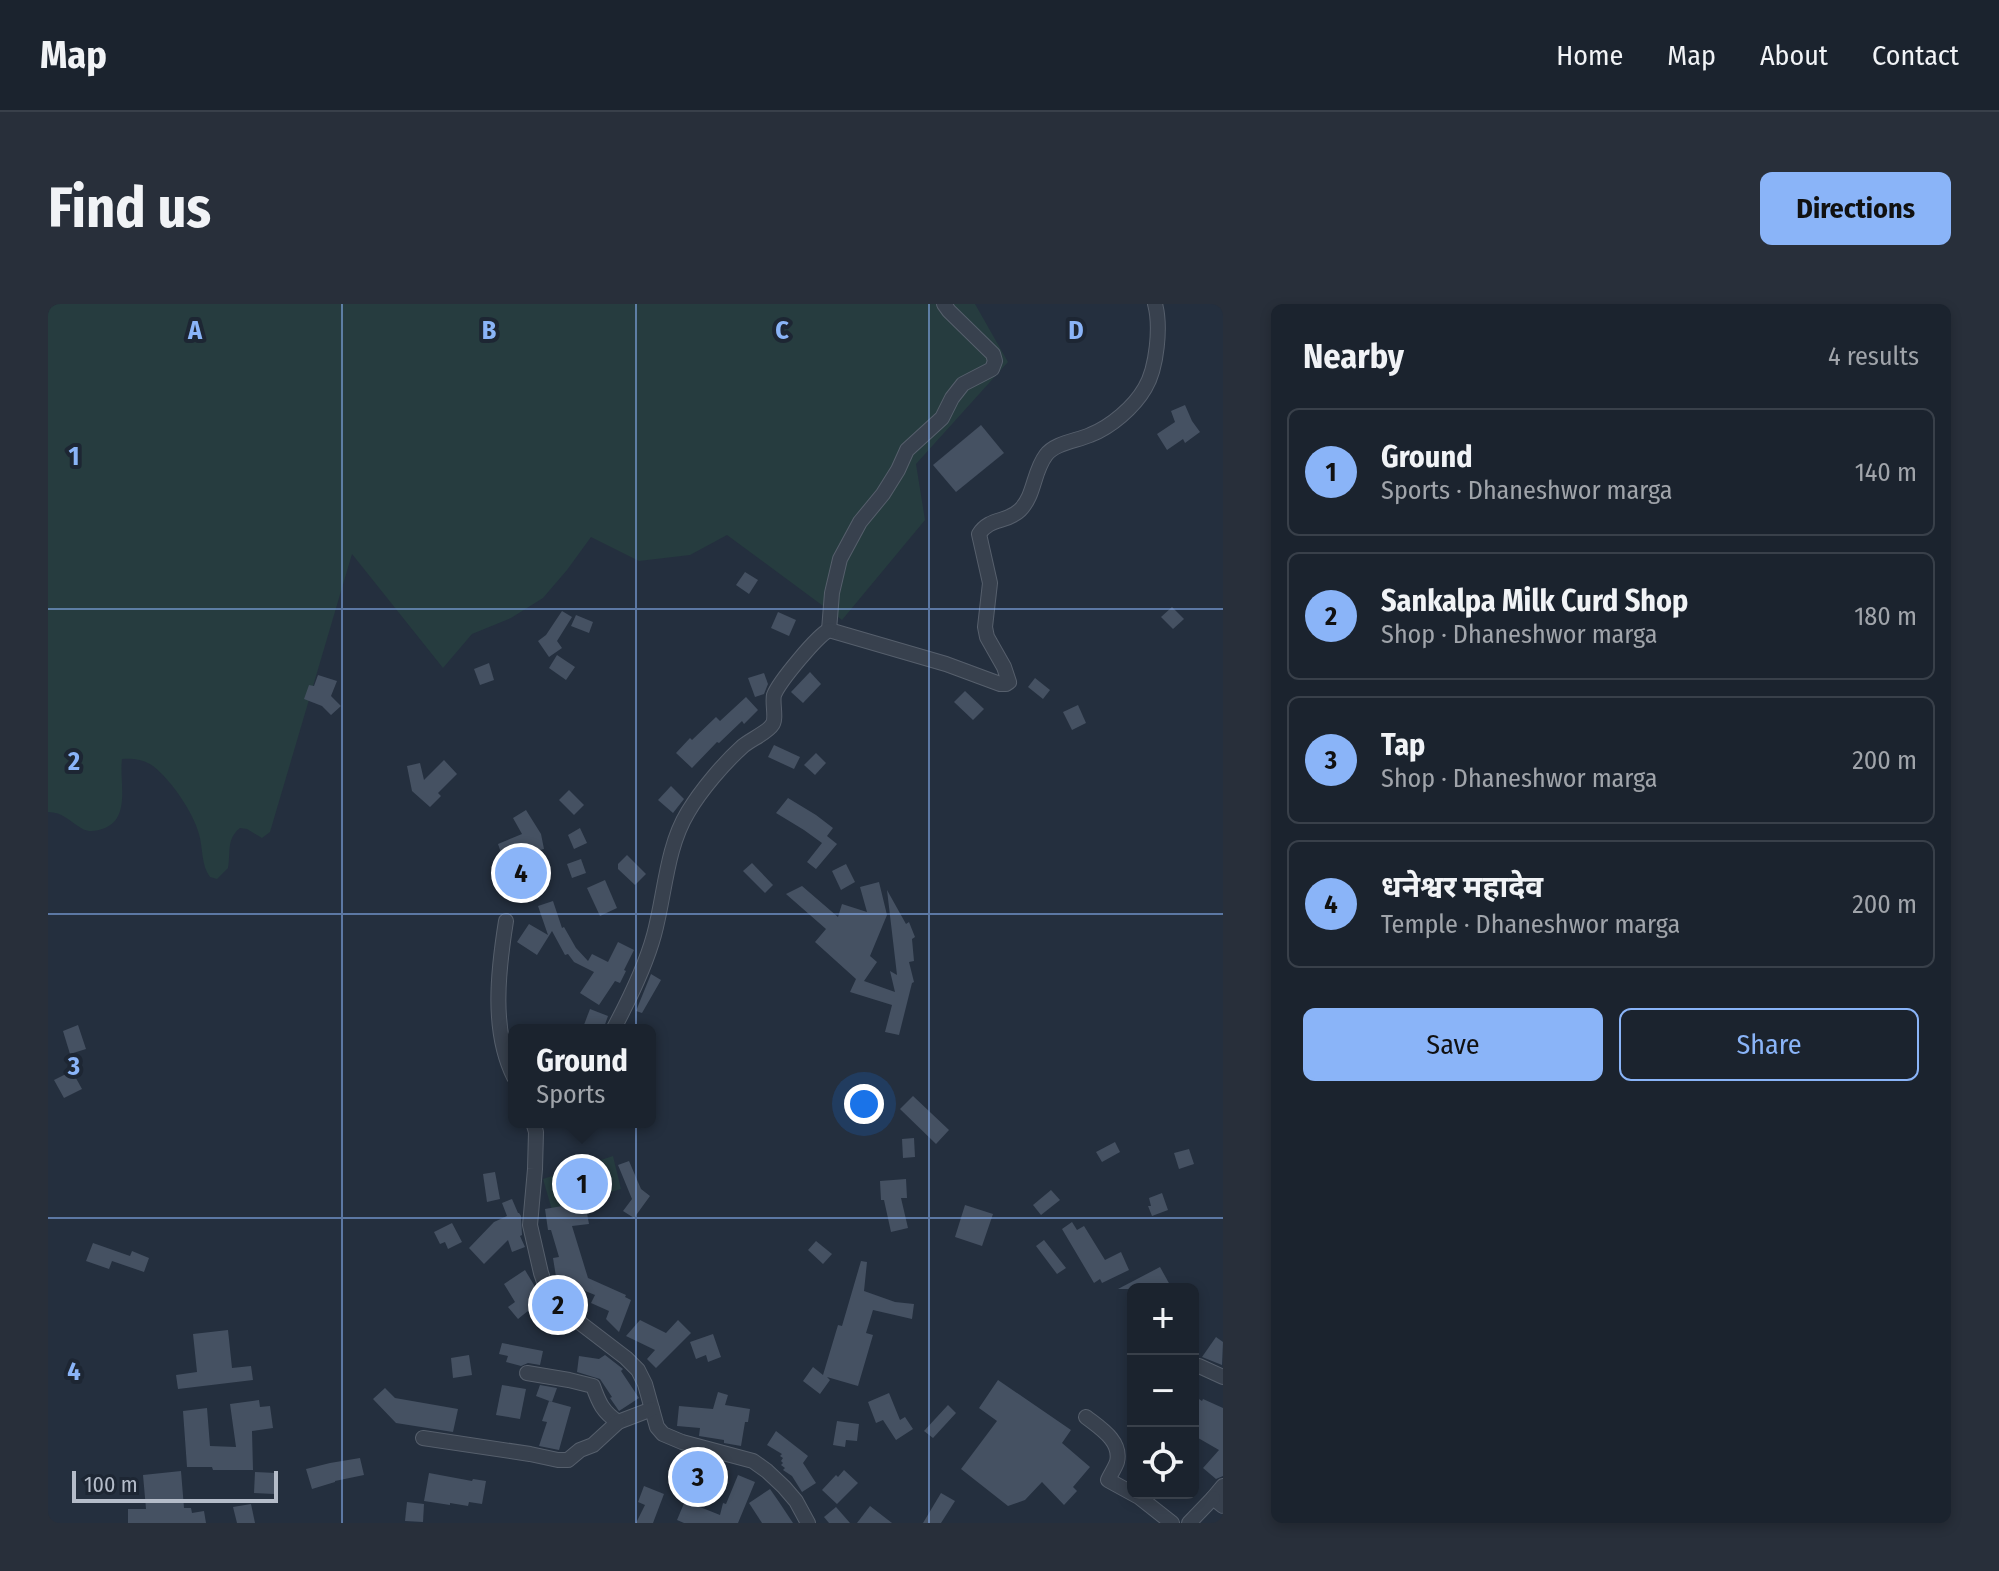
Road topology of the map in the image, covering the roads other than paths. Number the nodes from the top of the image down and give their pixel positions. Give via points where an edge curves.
1 (944, 304) edge
2 (1155, 304) edge
3 (829, 630) junction
4 (506, 921) dead end
5 (616, 1024) edge
6 (508, 1064) edge
7 (537, 1128) edge
8 (1199, 1366) dead end
9 (527, 1373) dead end
10 (1223, 1377) edge
11 (652, 1409) junction
12 (1086, 1417) dead end
13 (618, 1422) junction
14 (423, 1438) dead end
15 (1220, 1497) edge
16 (808, 1523) edge
17 (1172, 1523) edge
18 (1189, 1523) edge

1 - 3 street via 995,361 992,369 963,384 942,418 907,450 860,522 840,559
2 - 3 street via 1157,337 1146,386 1104,427 1046,455 1021,510 984,526 979,534 990,583 987,637 1009,682 1000,684
3 - 5 street via 775,693 772,725 742,747 688,813 671,859 654,935
4 - 6 street via 499,998
7 - 11 street via 530,1225 548,1293 638,1370
8 - 10 street
9 - 13 street via 593,1386 607,1415
11 - 13 street
11 - 16 street via 663,1434 753,1461 767,1471 796,1501
12 - 17 street via 1117,1450 1108,1480
13 - 14 street via 568,1460
15 - 18 street

